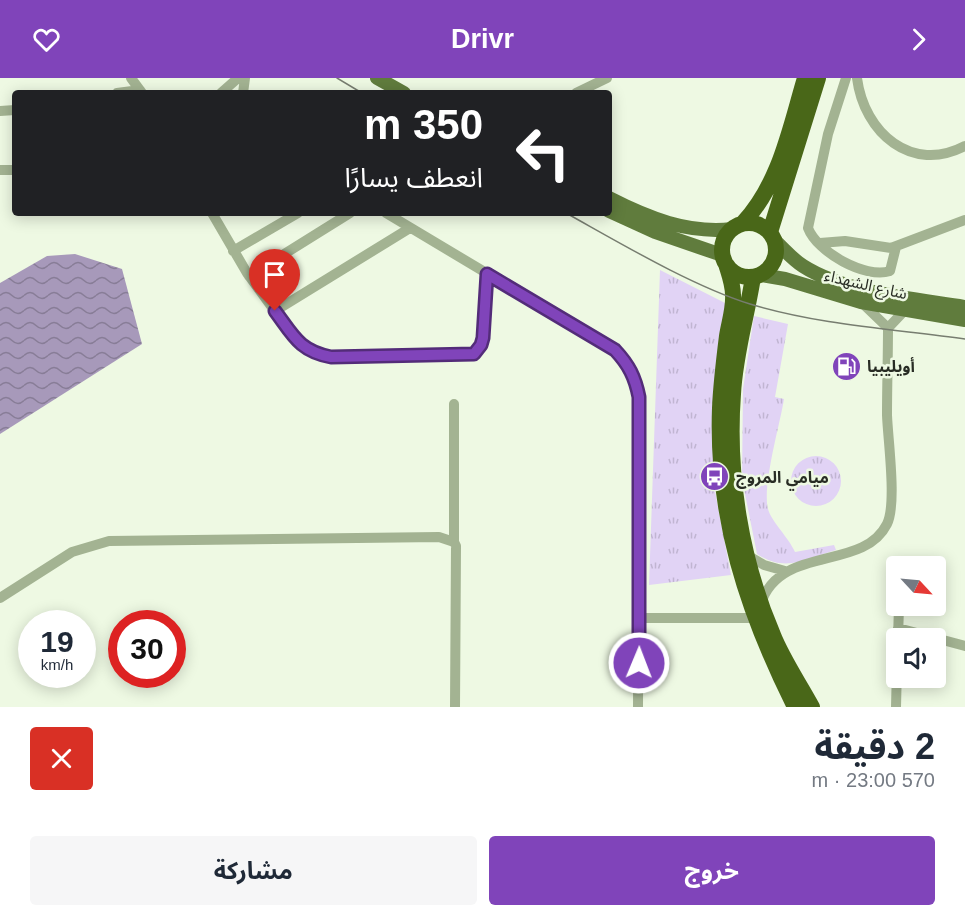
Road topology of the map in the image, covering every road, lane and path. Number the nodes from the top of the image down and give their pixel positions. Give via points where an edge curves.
1 (130, 78) edge
2 (238, 78) edge
3 (377, 78) edge
4 (607, 78) edge
5 (805, 78) edge
6 (818, 78) edge
7 (845, 81) edge
8 (858, 83) edge
9 (140, 90) edge
10 (224, 90) edge
11 (399, 90) edge
12 (582, 90) edge
13 (965, 146) edge
14 (612, 199) edge
15 (612, 212) edge
16 (214, 216) edge
17 (293, 216) edge
18 (345, 216) edge
19 (391, 216) edge
20 (965, 220) edge
21 (738, 226) junction
22 (410, 228) junction
23 (772, 236) junction
24 (820, 243) junction
25 (896, 247) junction
26 (233, 251) junction
27 (724, 259) junction
28 (487, 274) junction
29 (249, 276) junction
30 (757, 276) junction
31 (861, 302) junction
32 (965, 307) edge
33 (905, 310) junction
34 (275, 311) junction
35 (965, 320) edge
36 (888, 328) junction
37 (454, 404) dead end
38 (454, 542) junction
39 (747, 555) junction
40 (785, 571) junction
41 (0, 598) edge
42 (757, 611) junction
43 (639, 618) junction
44 (946, 643) edge
45 (965, 646) edge
46 (896, 688) edge
47 (455, 707) edge
48 (638, 707) edge
49 (795, 707) edge
50 (812, 707) edge
51 (896, 707) edge

1 - 9 street
2 - 10 street
3 - 11 main road
4 - 12 street
5 - 21 highway via 776,172 765,196
6 - 23 highway
7 - 8 street
7 - 24 street via 808,218 810,233
8 - 13 street via 883,136 896,147 939,157
14 - 21 main road via 680,226 708,231
15 - 27 main road
16 - 26 street
17 - 26 street
18 - 29 street
19 - 22 street
20 - 25 street
21 - 23 highway via 758,224
21 - 27 highway via 726,236
22 - 28 street
22 - 34 street
23 - 30 highway via 776,257
23 - 32 main road, شارع الشهداء via 804,267 839,281
24 - 25 street via 845,241
24 - 25 street via 852,267 885,273 892,267
26 - 29 street
27 - 30 highway via 737,274
27 - 42 highway via 734,298 722,372 719,451 733,545
28 - 34 street via 483,338 474,354 320,355 298,343
28 - 43 street via 615,350 636,380
29 - 34 street
30 - 31 main road, شارع الشهداء via 785,279
30 - 39 highway via 737,355 732,417 735,496
31 - 33 main road, شارع الشهداء
31 - 36 street
33 - 35 main road, شارع الشهداء
33 - 36 street
36 - 40 street via 891,494 887,524 871,541 856,549
37 - 38 street
38 - 41 street via 439,537 109,542 72,552
38 - 47 street
39 - 40 street
39 - 42 highway
40 - 42 street via 770,586
42 - 43 street
42 - 49 highway
42 - 50 highway
43 - 48 street
44 - 45 street
46 - 51 street

